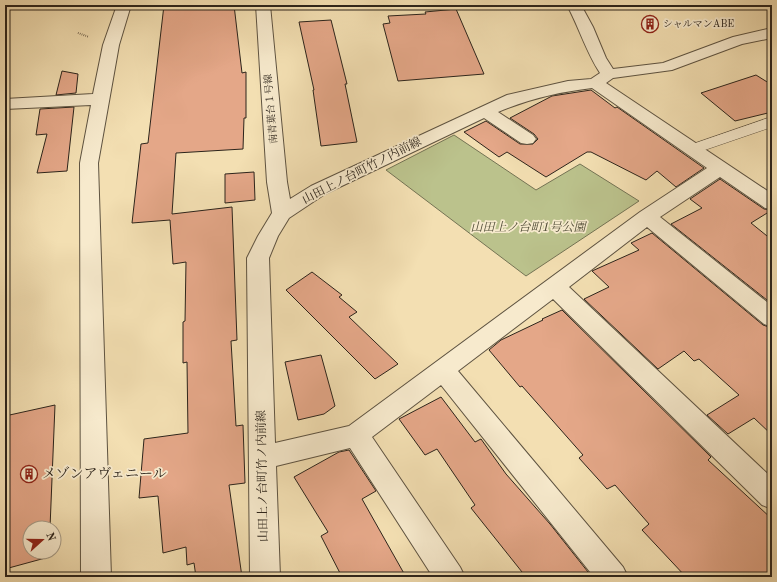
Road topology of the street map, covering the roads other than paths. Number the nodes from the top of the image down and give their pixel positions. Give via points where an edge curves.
1 (124, 5) edge
2 (263, 5) edge
3 (574, 5) edge
4 (772, 33) edge
5 (602, 78) junction
6 (102, 99) junction
7 (5, 104) edge
8 (485, 110) junction
9 (768, 123) dead end
10 (527, 140) dead end
11 (693, 149) junction
12 (719, 169) junction
13 (772, 203) edge
14 (282, 213) junction
15 (647, 217) junction
16 (554, 286) junction
17 (772, 318) edge
18 (443, 370) junction
19 (356, 435) junction
20 (262, 458) junction
21 (772, 496) edge
22 (96, 577) edge
23 (266, 577) edge
24 (450, 577) edge
25 (613, 577) edge

1 - 6 street via 111,45
2 - 14 street, 南青葉台１号線 via 277,182
3 - 5 street via 598,58
4 - 5 street, 山田上ノ台町竹ノ内前線 via 738,40 666,67
5 - 8 street, 山田上ノ台町竹ノ内前線 via 513,99
5 - 11 street
6 - 7 street
6 - 22 street via 89,163
8 - 10 street
8 - 14 street, 山田上ノ台町竹ノ内前線 via 318,190
9 - 11 lane
11 - 12 street
12 - 13 street
12 - 15 street
14 - 20 street, 山田上ノ台町竹ノ内前線 via 258,258
15 - 16 street
15 - 17 street
16 - 18 street
16 - 21 street
18 - 19 street
18 - 25 street
19 - 20 street
19 - 24 street
20 - 23 street, 山田上ノ台町竹ノ内前線

